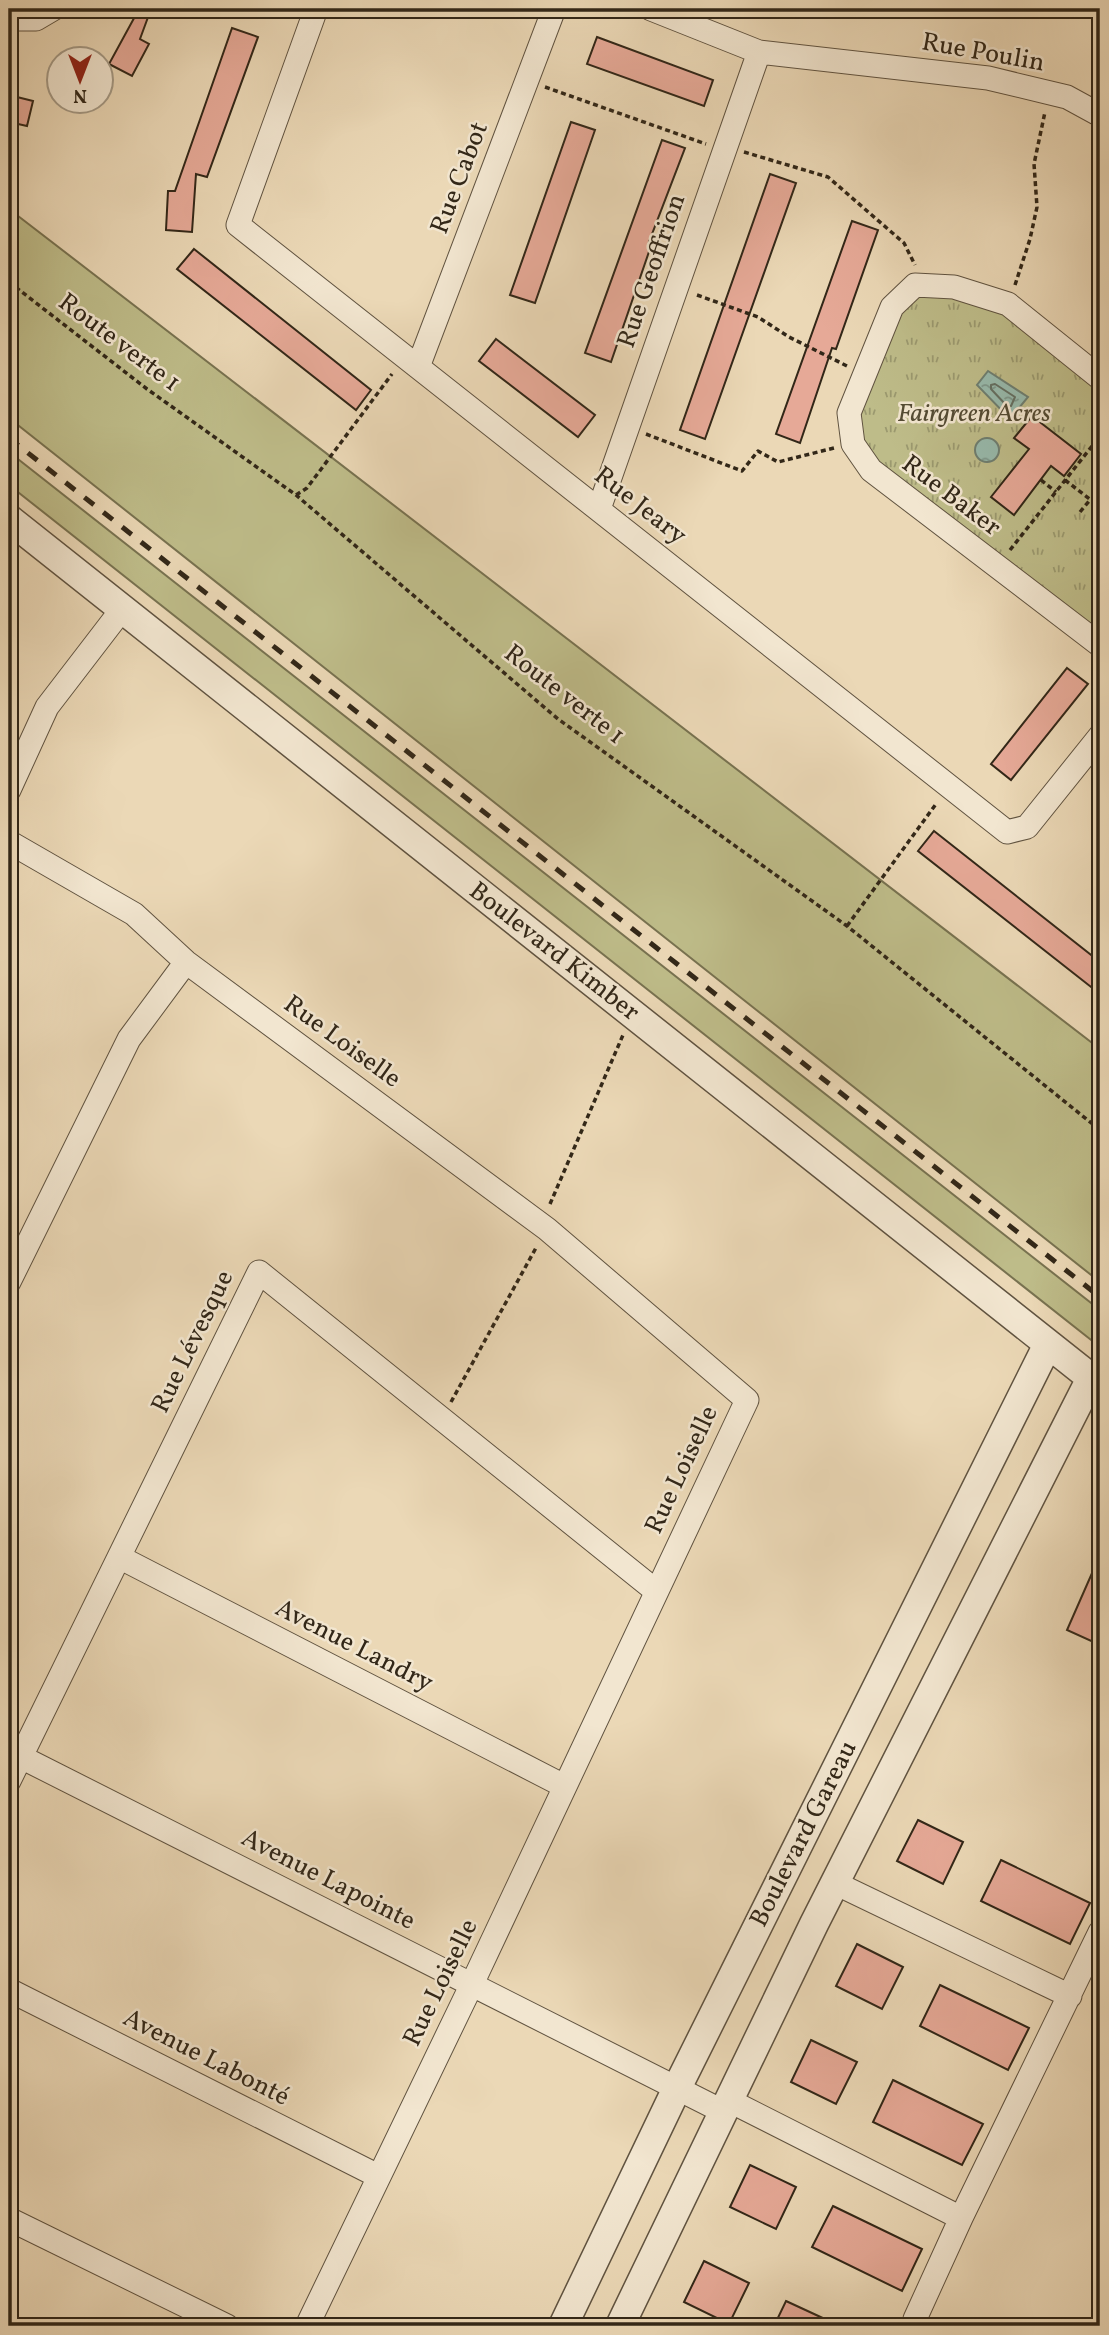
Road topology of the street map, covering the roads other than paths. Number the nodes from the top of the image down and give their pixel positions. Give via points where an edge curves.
1 (316, 9) edge
2 (554, 9) edge
3 (651, 9) edge
4 (45, 14) edge
5 (9, 19) edge
6 (759, 52) junction
7 (1100, 115) edge
8 (411, 361) junction
9 (1100, 378) edge
10 (599, 509) junction
11 (9, 519) edge
12 (122, 608) junction
13 (1100, 645) edge
14 (1100, 736) edge
15 (9, 790) edge
16 (9, 842) edge
17 (186, 962) junction
18 (9, 1282) edge
19 (1048, 1344) junction
20 (1096, 1381) edge
21 (119, 1557) junction
22 (656, 1591) junction
23 (21, 1757) junction
24 (9, 1782) edge
25 (564, 1786) junction
26 (835, 1882) junction
27 (1100, 1932) edge
28 (472, 1984) junction
29 (9, 1990) edge
30 (1070, 1996) junction
31 (677, 2088) junction
32 (725, 2105) junction
33 (378, 2176) junction
34 (961, 2218) junction
35 (9, 2219) edge
36 (915, 2319) dead end
37 (624, 2325) edge
38 (227, 2326) edge
39 (307, 2326) edge
40 (563, 2326) edge

1 - 8 street, Rue Jeary via 238,225
2 - 8 street, Rue Cabot
3 - 6 street, Rue Poulin
4 - 5 street
6 - 7 street, Rue Poulin via 988,78 1067,97
6 - 10 street, Rue Geoffrion
8 - 10 street, Rue Jeary
9 - 13 street, Rue Baker via 1009,304 954,287 915,285 892,307 849,413 853,444 871,470
10 - 14 street, Rue Jeary via 1007,832 1027,827
11 - 12 street, Boulevard Kimber
12 - 15 street via 47,707
12 - 19 street, Boulevard Kimber
16 - 17 street, Rue Loiselle via 134,914
17 - 18 street via 129,1040
17 - 22 street, Rue Loiselle via 544,1226 747,1400
19 - 20 street, Boulevard Kimber
19 - 31 street, Boulevard Gareau
20 - 26 street, Boulevard Gareau
21 - 22 street, Rue Lévesque via 259,1272
21 - 23 street, Rue Lévesque
21 - 25 street, Avenue Landry
22 - 25 street, Rue Loiselle
23 - 24 street, Rue Lévesque
23 - 28 street, Avenue Lapointe
25 - 28 street, Rue Loiselle
26 - 30 street
26 - 32 street, Boulevard Gareau
27 - 30 street
28 - 31 street, Avenue Lapointe
28 - 33 street, Rue Loiselle
29 - 33 street, Avenue Labonté
30 - 34 street
31 - 32 street, Avenue Lapointe
31 - 40 street, Boulevard Gareau
32 - 34 street, Avenue Lapointe
32 - 37 street, Boulevard Gareau
33 - 39 street, Rue Loiselle
34 - 36 street
35 - 38 street

